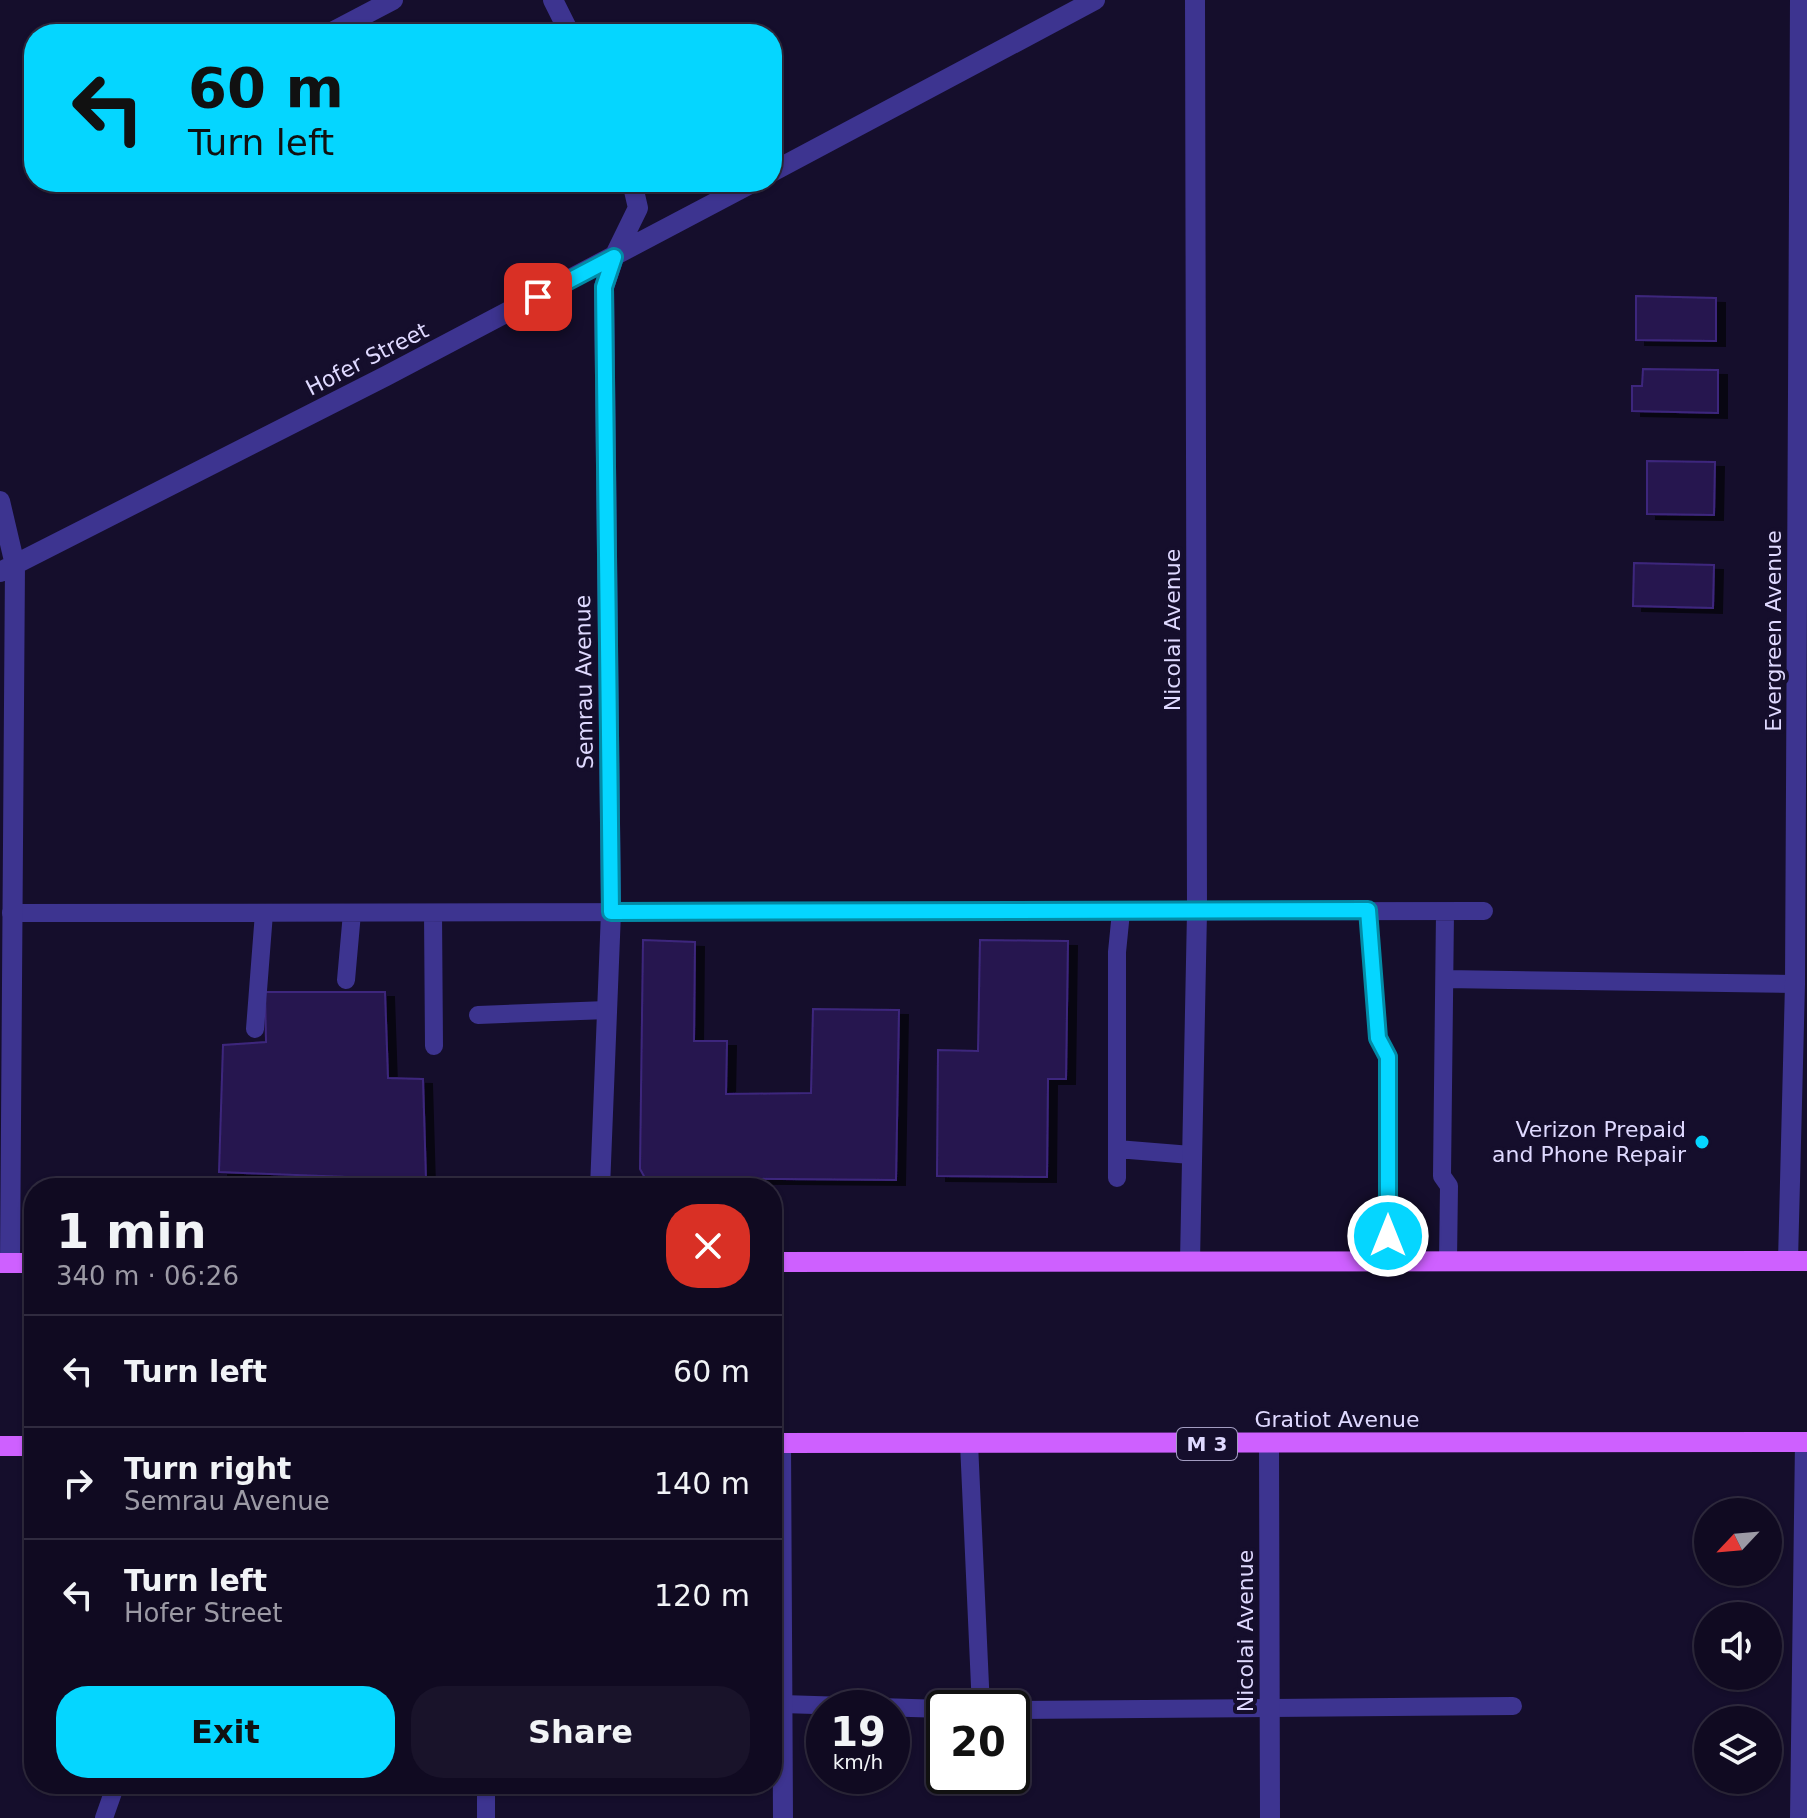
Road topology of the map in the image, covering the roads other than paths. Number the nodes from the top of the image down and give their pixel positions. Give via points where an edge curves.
1 (393, 0) edge
2 (553, 0) edge
3 (1095, 0) edge
4 (1195, 0) edge
5 (1800, 0) edge
6 (347, 24) edge
7 (565, 24) edge
8 (782, 167) edge
9 (634, 192) edge
10 (735, 192) edge
11 (614, 257) junction
12 (0, 501) edge
13 (7, 568) edge
14 (1368, 910) junction
15 (1484, 911) dead end
16 (611, 912) junction
17 (1121, 912) junction
18 (1197, 912) junction
19 (1445, 912) junction
20 (11, 913) junction
21 (264, 913) junction
22 (352, 913) junction
23 (433, 913) junction
24 (5, 976) edge
25 (1445, 979) junction
26 (346, 980) dead end
27 (1795, 984) junction
28 (607, 1010) junction
29 (478, 1015) dead end
30 (255, 1029) dead end
31 (434, 1046) dead end
32 (1117, 1149) junction
33 (1191, 1155) junction
34 (600, 1178) edge
35 (1117, 1178) dead end
36 (1190, 1261) junction
37 (1388, 1261) junction
38 (1448, 1261) junction
39 (1798, 1261) edge
40 (782, 1262) edge
41 (5, 1263) edge
42 (1806, 1442) edge
43 (782, 1443) edge
44 (969, 1443) junction
45 (1269, 1444) junction
46 (0, 1446) edge
47 (24, 1446) edge
48 (1804, 1687) edge
49 (980, 1690) edge
50 (782, 1704) joint
51 (1513, 1706) dead end
52 (926, 1708) edge
53 (1030, 1710) edge
54 (1269, 1710) junction
55 (112, 1794) edge
56 (486, 1794) edge
57 (104, 1818) edge
58 (486, 1818) edge
59 (783, 1818) edge
60 (1270, 1818) edge
61 (1800, 1818) edge

1 - 6 street
2 - 7 street
3 - 8 street
4 - 18 street, Nicolai Avenue
5 - 27 street, Evergreen Avenue
9 - 11 street, Semrau Avenue via 638,208
10 - 11 street, Hofer Street
11 - 13 street, Hofer Street
11 - 16 street, Semrau Avenue via 604,287
12 - 13 street
13 - 20 street
14 - 18 lane
14 - 19 lane
14 - 37 lane via 1378,1038 1388,1057
15 - 19 lane
16 - 17 lane
16 - 23 lane
16 - 28 street, Semrau Avenue
17 - 18 lane
17 - 32 lane
18 - 33 street, Nicolai Avenue
19 - 25 lane
20 - 21 lane
20 - 24 street
21 - 22 lane
21 - 30 lane
22 - 23 lane
22 - 26 lane
23 - 31 lane
24 - 41 street
25 - 27 lane
25 - 38 lane via 1442,1176 1449,1186
27 - 39 street, Evergreen Avenue
28 - 29 lane
28 - 34 street, Semrau Avenue
32 - 33 lane
32 - 35 lane
33 - 36 street, Nicolai Avenue
36 - 37 main road
36 - 40 main road
37 - 38 main road
38 - 39 main road
42 - 45 main road, Gratiot Avenue / M 3
42 - 48 street
43 - 44 main road, Gratiot Avenue / M 3
44 - 45 main road, Gratiot Avenue / M 3
44 - 49 lane
45 - 54 street, Nicolai Avenue
46 - 47 main road
48 - 61 street
50 - 52 lane
50 - 59 street
51 - 54 lane
53 - 54 lane
54 - 60 street, Nicolai Avenue
55 - 57 lane
56 - 58 lane

